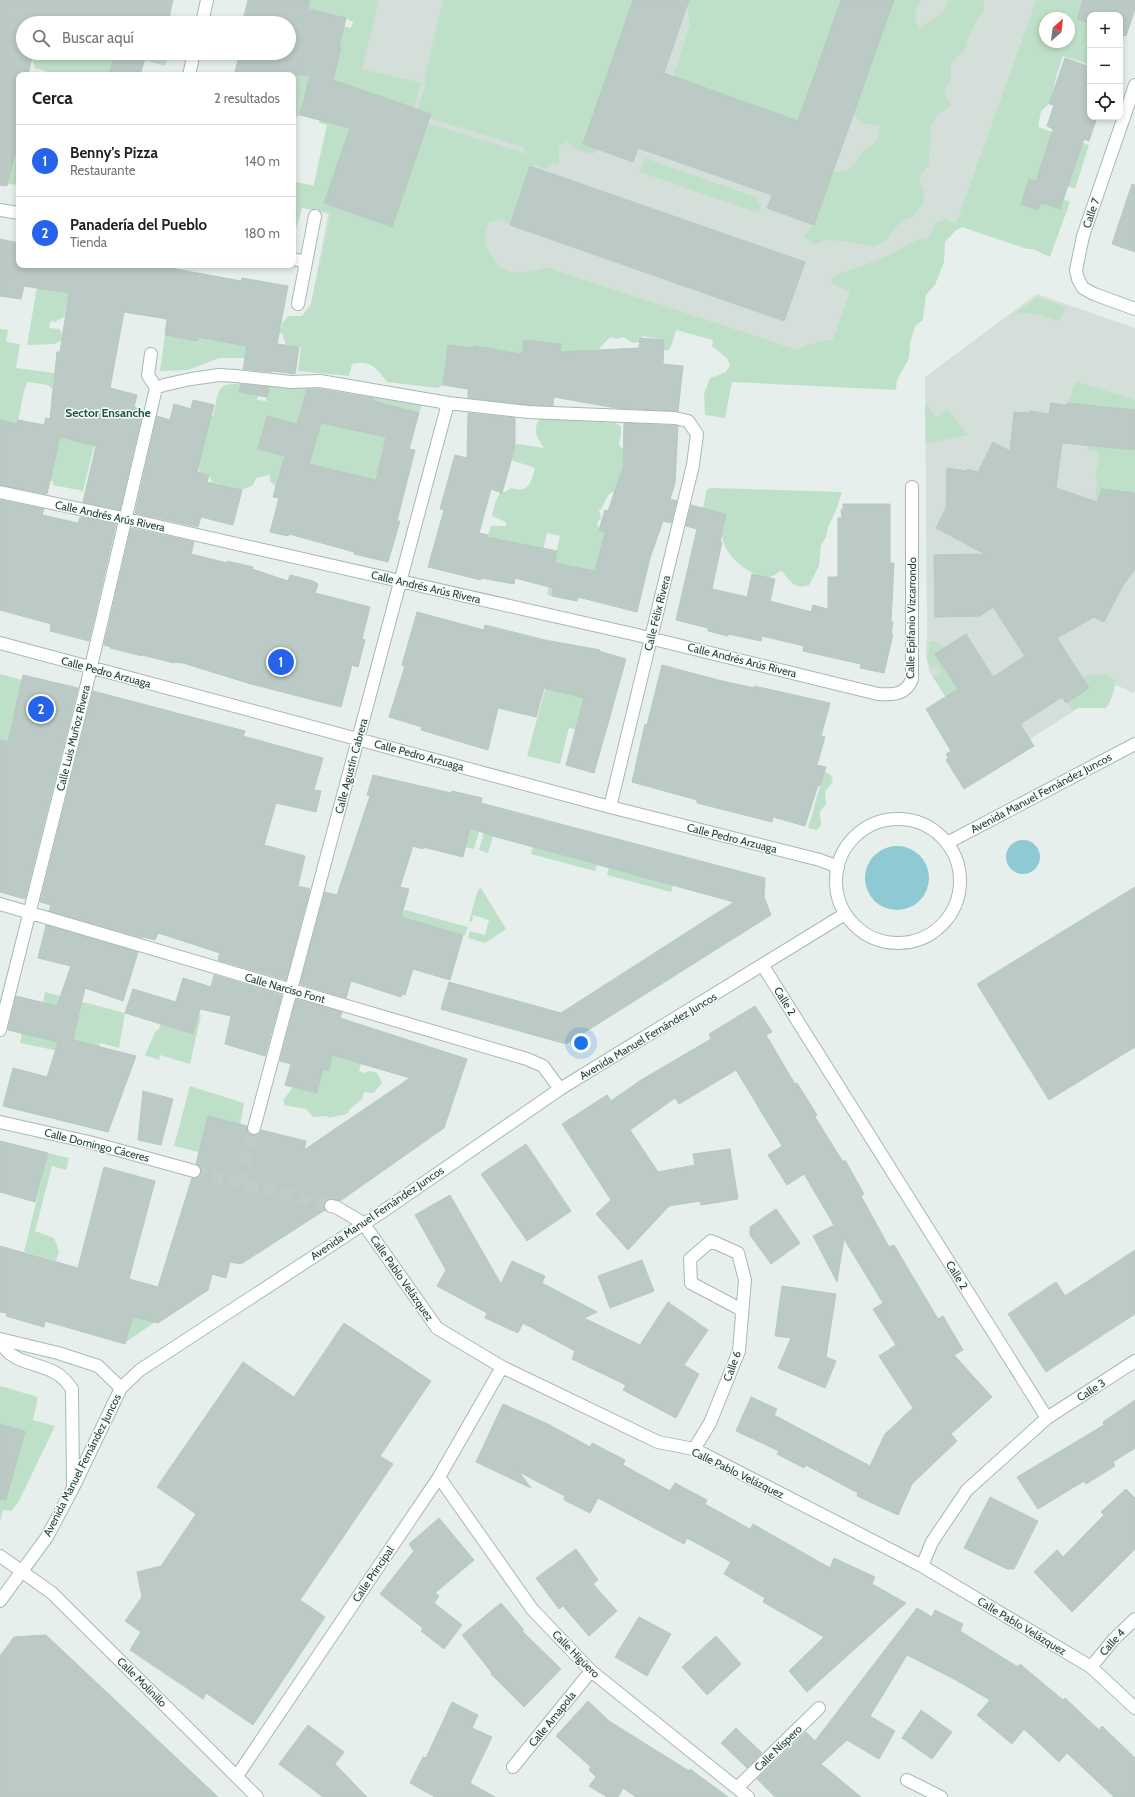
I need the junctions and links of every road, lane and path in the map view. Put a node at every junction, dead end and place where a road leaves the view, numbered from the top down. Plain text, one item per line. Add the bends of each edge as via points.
1 (207, 0) edge
2 (204, 16) edge
3 (192, 60) edge
4 (190, 72) edge
5 (1135, 85) edge
6 (0, 210) edge
7 (16, 213) edge
8 (315, 216) dead end
9 (296, 260) edge
10 (305, 262) junction
11 (298, 304) dead end
12 (1135, 309) edge
13 (151, 354) dead end
14 (156, 388) junction
15 (448, 403) junction
16 (912, 487) dead end
17 (0, 492) edge
18 (126, 519) junction
19 (400, 582) junction
20 (652, 638) junction
21 (0, 643) edge
22 (90, 668) junction
23 (851, 687) joint
24 (359, 738) junction
25 (1135, 744) edge
26 (610, 807) junction
27 (947, 843) junction
28 (838, 867) junction
29 (0, 904) edge
30 (30, 913) junction
31 (845, 914) junction
32 (763, 966) junction
33 (291, 989) junction
34 (0, 1030) edge
35 (560, 1089) junction
36 (0, 1122) edge
37 (254, 1128) tunnel mouth
38 (194, 1171) tunnel mouth
39 (331, 1206) tunnel mouth
40 (363, 1223) junction
41 (742, 1310) junction
42 (0, 1340) edge
43 (1135, 1361) edge
44 (502, 1367) junction
45 (121, 1388) junction
46 (1047, 1418) junction
47 (694, 1449) junction
48 (439, 1477) junction
49 (73, 1488) junction
50 (0, 1556) edge
51 (922, 1566) junction
52 (23, 1571) junction
53 (0, 1601) edge
54 (1135, 1619) edge
55 (1091, 1667) junction
56 (591, 1671) junction
57 (819, 1708) dead end
58 (1135, 1708) edge
59 (512, 1767) dead end
60 (237, 1776) junction
61 (907, 1780) dead end
62 (737, 1788) junction
63 (257, 1797) edge
64 (748, 1797) edge
65 (941, 1797) edge

1 - 2 street
3 - 4 street
5 - 12 street, Calle 7 via 1083,236 1076,270 1083,288
6 - 7 street
8 - 10 street
9 - 10 street
10 - 11 street
13 - 14 street via 148,375
14 - 15 street via 219,375 291,382 320,381
14 - 18 street, Calle Luis Muñoz Rivera
15 - 19 street, Calle Agustín Cabrera
15 - 20 street, Calle Félix Rivera via 528,412 675,418 688,421 697,434 693,465
16 - 23 street, Calle Epifanio Vizcarrondo via 912,679 908,688 892,695
17 - 18 street, Calle Andrés Arús Rivera
18 - 19 street, Calle Andrés Arús Rivera
18 - 22 street, Calle Luis Muñoz Rivera
19 - 20 street, Calle Andrés Arús Rivera
19 - 24 street, Calle Agustín Cabrera
20 - 23 street, Calle Andrés Arús Rivera
20 - 26 street, Calle Félix Rivera
21 - 22 street, Calle Pedro Arzuaga
22 - 24 street, Calle Pedro Arzuaga
22 - 30 street, Calle Luis Muñoz Rivera
24 - 26 street, Calle Pedro Arzuaga
24 - 33 street, Calle Agustín Cabrera
25 - 27 street, Avenida Manuel Fernández Juncos
26 - 28 street, Calle Pedro Arzuaga via 820,860
27 - 28 street via 934,831 912,821 888,820 865,828 847,845
27 - 31 street via 959,872 959,896 949,918 931,934 908,942 884,942 861,932
28 - 31 street via 836,891
29 - 30 street, Calle Narciso Font
30 - 33 street, Calle Narciso Font
30 - 34 street, Calle Luis Muñoz Rivera
31 - 32 street, Avenida Manuel Fernández Juncos
32 - 35 street, Avenida Manuel Fernández Juncos
32 - 46 street, Calle 2
33 - 35 street, Calle Narciso Font via 527,1059 542,1066
33 - 37 street, Calle Agustín Cabrera
35 - 40 street, Avenida Manuel Fernández Juncos
36 - 38 street, Calle Domingo Cáceres via 89,1142
39 - 40 street
40 - 44 street, Calle Pablo Velázquez via 437,1328
40 - 45 street, Avenida Manuel Fernández Juncos via 150,1362
41 - 41 street, Calle 6 via 745,1280 738,1253 711,1242 690,1259 691,1283
41 - 47 street, Calle 6 via 739,1351 710,1423
42 - 45 street via 58,1352 98,1366
42 - 49 street via 4,1349 21,1361 55,1372 65,1379 72,1389
43 - 46 street, Calle 3
44 - 47 street, Calle Pablo Velázquez via 658,1442
44 - 48 street, Calle Principal
45 - 49 street, Avenida Manuel Fernández Juncos
46 - 51 street via 967,1490 932,1542
47 - 51 street, Calle Pablo Velázquez
48 - 56 street, Calle Higüero via 532,1609
48 - 60 street, Calle Principal
49 - 52 street, Avenida Manuel Fernández Juncos via 47,1537
50 - 52 street, Calle Molinillo
51 - 55 street, Calle Pablo Velázquez
52 - 53 street, Avenida Manuel Fernández Juncos
52 - 60 street, Calle Molinillo via 52,1593
54 - 55 street, Calle 4
55 - 58 street, Calle Pablo Velázquez
56 - 59 street, Calle Amapola
56 - 62 street, Calle Higüero
57 - 62 street, Calle Níspero
60 - 63 street, Calle Molinillo
61 - 65 street
62 - 64 street, Calle Higüero

